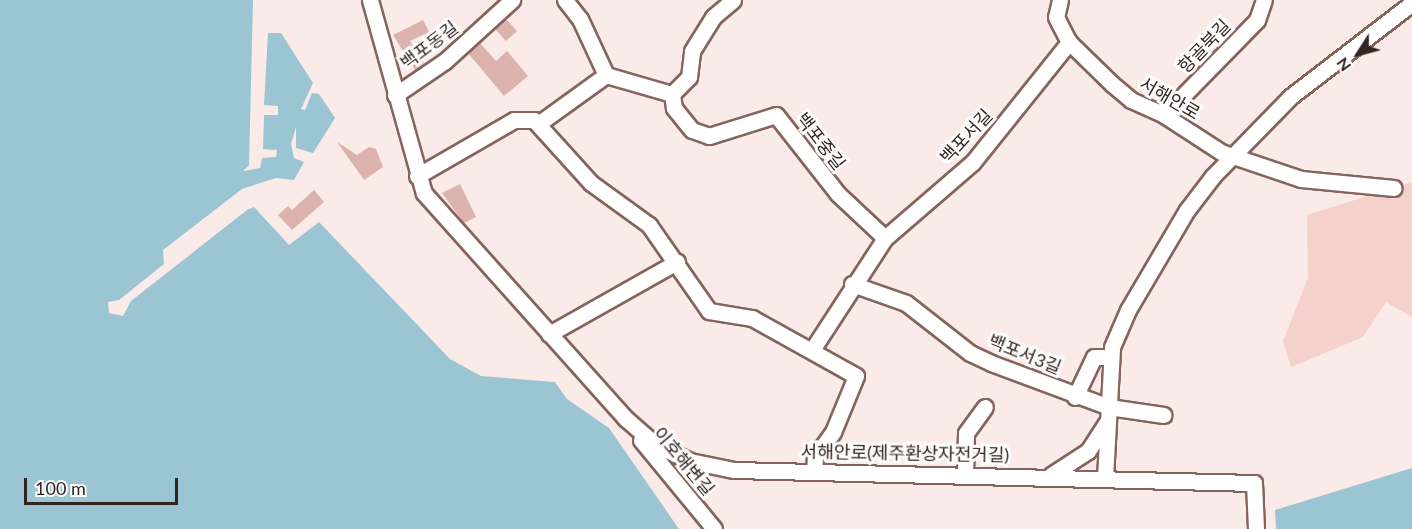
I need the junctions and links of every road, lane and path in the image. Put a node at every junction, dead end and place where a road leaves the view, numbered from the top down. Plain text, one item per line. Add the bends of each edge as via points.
1 (370, 0) edge
2 (512, 0) edge
3 (565, 0) edge
4 (733, 0) edge
5 (1060, 0) edge
6 (1264, 0) edge
7 (1412, 3) edge
8 (1069, 42) junction
9 (606, 75) junction
10 (672, 94) junction
11 (395, 95) junction
12 (1164, 115) junction
13 (538, 124) junction
14 (1230, 157) junction
15 (417, 176) junction
16 (1394, 188) dead end
17 (885, 238) junction
18 (677, 262) junction
19 (852, 285) junction
20 (549, 334) junction
21 (812, 350) junction
22 (1111, 357) junction
23 (1075, 397) junction
24 (985, 407) dead end
25 (1109, 412) junction
26 (1163, 415) dead end
27 (625, 418) junction
28 (683, 459) junction
29 (814, 470) junction
30 (965, 474) junction
31 (1048, 476) junction
32 (1105, 478) junction
33 (687, 492) junction
34 (714, 529) edge
35 (1256, 529) edge

1 - 11 street, 서해안로(제주환상자전거길)
2 - 11 street, 백포동길 via 445,61
3 - 9 street via 580,19
4 - 10 street via 713,17 692,51 689,77
5 - 8 street via 1056,17
6 - 12 street, 항골북길 via 1257,20
7 - 14 street via 1305,84
8 - 12 street, 서해안로 via 1131,100
8 - 17 street, 백포서길 via 973,162
9 - 10 street
9 - 13 street
10 - 17 street, 백포중길 via 674,108 692,130 709,136 776,115 825,179
11 - 15 street, 서해안로(제주환상자전거길)
12 - 14 street, 서해안로
13 - 15 street via 527,117 514,120
13 - 18 street via 591,183 642,219
14 - 16 street, 서해안로 via 1301,179
14 - 22 street via 1193,201 1155,263 1121,323
15 - 20 street, 서해안로(제주환상자전거길) via 437,211
17 - 19 street, 백포서길
18 - 20 street
18 - 21 street via 712,314 752,318
19 - 21 street, 백포서길
19 - 23 street, 백포서3길 via 906,303 970,353 1041,379
20 - 27 street, 서해안로(제주환상자전거길)
21 - 29 street via 856,376 837,425 815,457
22 - 23 street via 1094,357
22 - 25 street
23 - 25 street, 백포서3길
24 - 30 street via 966,433
25 - 26 street, 백포서3길
25 - 31 street via 1088,451
25 - 32 street
27 - 28 street, 서해안로(제주환상자전거길) via 650,441
27 - 33 street, 이호해변길
28 - 29 street, 서해안로(제주환상자전거길) via 734,470
28 - 33 street via 679,471
29 - 30 street, 서해안로(제주환상자전거길)
30 - 31 street, 서해안로(제주환상자전거길)
31 - 32 street, 서해안로(제주환상자전거길)
32 - 35 street via 1254,483
33 - 34 street, 이호해변길

